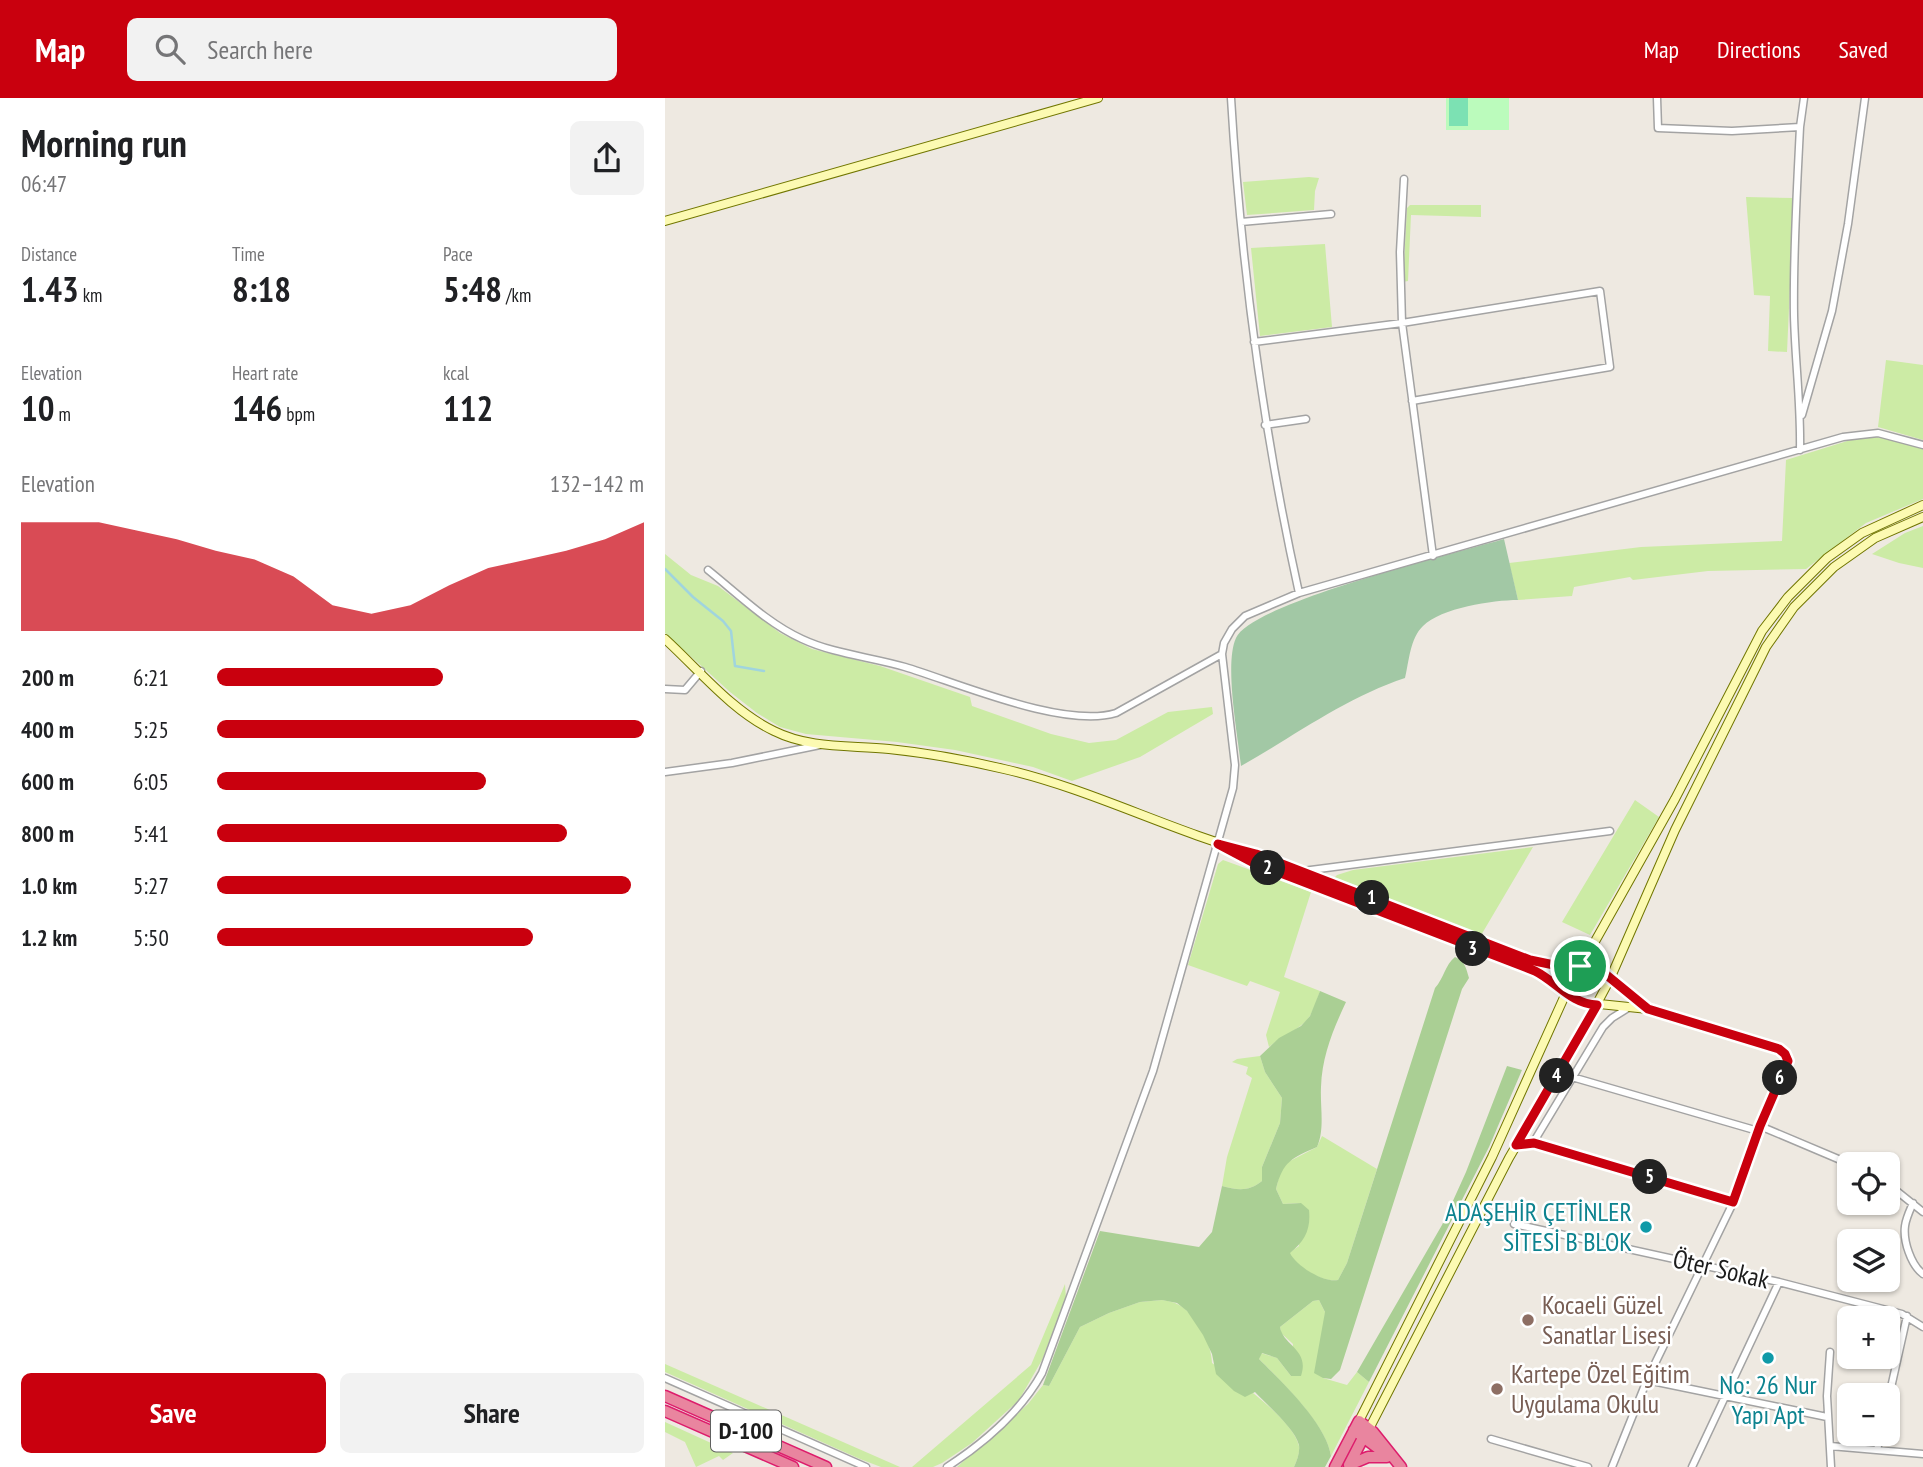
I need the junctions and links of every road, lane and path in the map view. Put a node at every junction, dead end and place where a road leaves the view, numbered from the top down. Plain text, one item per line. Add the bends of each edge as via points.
1 (1098, 98) edge
2 (1231, 98) edge
3 (1657, 98) edge
4 (1804, 98) edge
5 (1865, 98) edge
6 (1800, 127) junction
7 (1404, 180) dead end
8 (1331, 214) dead end
9 (665, 221) edge
10 (1241, 222) junction
11 (1402, 323) junction
12 (1254, 342) junction
13 (1412, 401) junction
14 (1306, 419) dead end
15 (1801, 421) junction
16 (1265, 425) junction
17 (1923, 444) edge
18 (1800, 450) junction
19 (1923, 505) edge
20 (1923, 517) edge
21 (1433, 555) junction
22 (708, 570) dead end
23 (1299, 593) junction
24 (665, 639) edge
25 (1222, 654) junction
26 (701, 671) junction
27 (665, 689) edge
28 (821, 745) junction
29 (665, 772) edge
30 (1610, 831) dead end
31 (1218, 844) junction
32 (1301, 872) junction
33 (1580, 966) junction
34 (1610, 979) junction
35 (1566, 992) junction
36 (1597, 1005) junction
37 (1628, 1008) junction
38 (1648, 1009) junction
39 (1572, 1077) junction
40 (1759, 1129) junction
41 (1534, 1143) junction
42 (1516, 1145) junction
43 (1837, 1159) edge
44 (1900, 1193) edge
45 (1733, 1202) junction
46 (1913, 1203) junction
47 (1923, 1212) edge
48 (1514, 1224) dead end
49 (1701, 1265) junction
50 (1923, 1274) edge
51 (1779, 1282) junction
52 (1907, 1316) junction
53 (1923, 1327) edge
54 (1830, 1352) dead end
55 (665, 1378) edge
56 (1647, 1380) junction
57 (1892, 1383) edge
58 (665, 1396) edge
59 (1725, 1396) junction
60 (665, 1411) edge
61 (1827, 1417) junction
62 (1361, 1429) junction
63 (1490, 1439) dead end
64 (1830, 1446) junction
65 (1878, 1446) edge
66 (1877, 1450) junction
67 (1923, 1454) edge
68 (1397, 1463) edge
69 (1348, 1466) edge
70 (793, 1467) edge
71 (826, 1467) edge
72 (866, 1467) edge
73 (947, 1467) edge
74 (1335, 1467) edge
75 (1588, 1467) edge
76 (1612, 1467) edge
77 (1692, 1467) edge
78 (1831, 1467) edge

1 - 9 main road
2 - 10 street
3 - 6 street via 1658,128 1732,131
4 - 6 street
5 - 15 street via 1832,311
6 - 15 street via 1794,311
7 - 11 street
8 - 10 street
10 - 12 street
11 - 12 street
11 - 13 street
11 - 13 street via 1600,291 1602,304 1610,367
12 - 16 street
13 - 21 street
14 - 16 street
15 - 18 street
16 - 23 street
17 - 18 street via 1869,433
18 - 21 street
19 - 33 main road via 1844,544 1780,606 1754,645 1675,799
20 - 34 main road via 1875,538 1834,567 1780,625 1675,830
21 - 23 street
22 - 25 street via 783,629 813,643 1065,714 1097,717 1117,713
23 - 25 street via 1245,616 1227,636
24 - 26 main road
25 - 31 street via 1235,765
26 - 27 street via 685,690
26 - 28 main road via 761,724
28 - 29 street
28 - 31 main road via 921,753 1006,769
30 - 32 street
31 - 32 main road
31 - 35 main road via 1252,862 1535,971
31 - 73 street via 1153,1071 1042,1373 1004,1422
32 - 33 main road via 1530,960
33 - 34 main road via 1598,968
33 - 35 main road
34 - 36 main road
34 - 38 main road
35 - 36 main road via 1580,1002
35 - 62 main road
36 - 37 main road
36 - 42 main road
37 - 38 main road
37 - 39 street via 1603,1027
38 - 40 street via 1785,1054 1788,1061
39 - 40 street
39 - 41 street
40 - 43 street
40 - 45 street
41 - 42 street
41 - 45 street
42 - 62 main road
44 - 46 street
45 - 49 street
46 - 47 street
46 - 50 street via 1905,1223 1905,1240
48 - 49 street, Öter Sokak
49 - 51 street, Öter Sokak
49 - 56 street
51 - 52 street, Öter Sokak
51 - 59 street
52 - 53 street, Öter Sokak
52 - 57 street
54 - 61 street
55 - 72 street
56 - 59 street
56 - 76 street
58 - 71 highway, D-100
59 - 61 street
59 - 77 street
60 - 70 highway, D-100
61 - 64 street
62 - 68 highway
62 - 69 highway
62 - 74 highway
63 - 75 street
64 - 66 street
64 - 78 street
65 - 66 street
66 - 67 street
68 - 69 highway via 1367,1457

